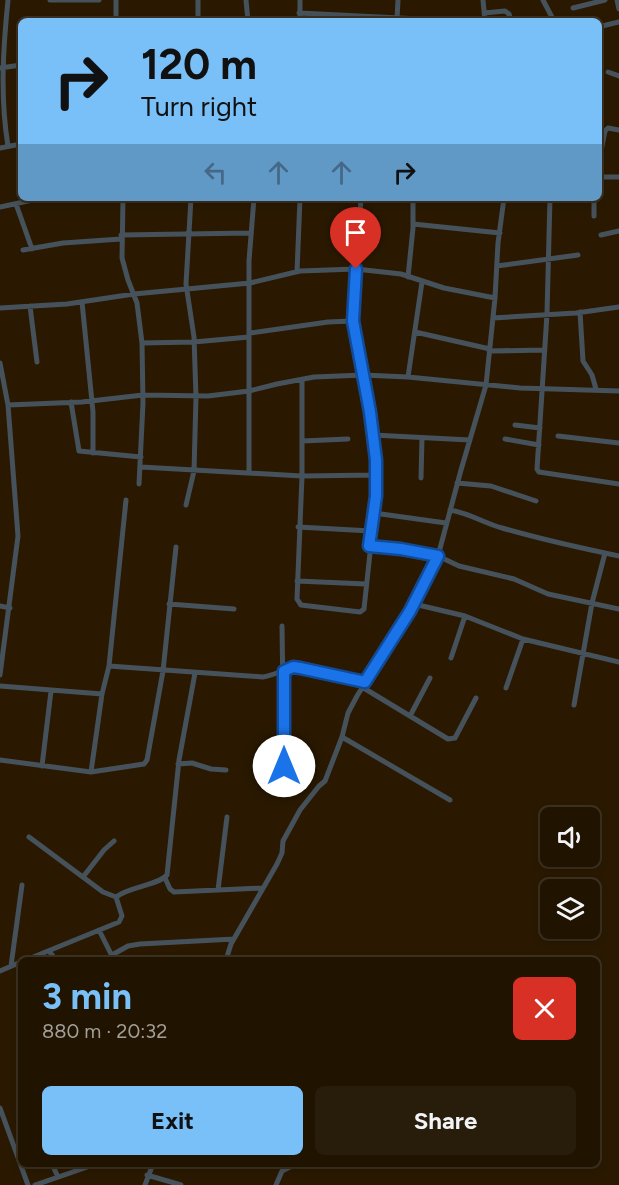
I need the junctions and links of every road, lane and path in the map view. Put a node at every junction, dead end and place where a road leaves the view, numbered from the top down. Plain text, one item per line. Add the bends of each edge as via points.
1 (8, 0) edge
2 (50, 0) edge
3 (74, 0) edge
4 (99, 0) edge
5 (116, 0) edge
6 (198, 0) edge
7 (246, 0) edge
8 (300, 0) edge
9 (398, 0) edge
10 (483, 0) edge
11 (543, 0) edge
12 (605, 0) edge
13 (617, 0) edge
14 (573, 8) dead end
15 (619, 9) edge
16 (299, 13) junction
17 (484, 13) junction
18 (116, 18) edge
19 (198, 18) edge
20 (248, 18) edge
21 (300, 18) edge
22 (381, 18) edge
23 (397, 18) edge
24 (484, 18) edge
25 (510, 18) edge
26 (552, 18) edge
27 (619, 22) edge
28 (602, 26) edge
29 (18, 65) edge
30 (1, 68) edge
31 (608, 72) dead end
32 (619, 76) edge
33 (619, 130) edge
34 (18, 144) edge
35 (8, 146) junction
36 (602, 146) edge
37 (0, 147) edge
38 (602, 177) edge
39 (619, 177) edge
40 (28, 201) edge
41 (123, 201) edge
42 (191, 201) edge
43 (254, 201) edge
44 (300, 201) edge
45 (361, 201) edge
46 (413, 201) edge
47 (504, 201) edge
48 (550, 201) edge
49 (594, 201) edge
50 (15, 204) junction
51 (0, 207) edge
52 (594, 216) dead end
53 (413, 224) junction
54 (619, 231) edge
55 (250, 233) junction
56 (500, 233) junction
57 (188, 235) junction
58 (601, 235) dead end
59 (121, 237) junction
60 (32, 249) junction
61 (23, 250) dead end
62 (579, 255) dead end
63 (548, 260) junction
64 (497, 266) junction
65 (356, 269) junction
66 (297, 272) junction
67 (408, 277) junction
68 (422, 282) junction
69 (250, 284) junction
70 (187, 289) junction
71 (134, 294) junction
72 (495, 298) junction
73 (82, 302) junction
74 (30, 306) junction
75 (617, 307) edge
76 (0, 308) edge
77 (580, 312) junction
78 (547, 314) junction
79 (493, 318) junction
80 (353, 321) junction
81 (415, 332) junction
82 (250, 335) junction
83 (194, 342) junction
84 (142, 344) junction
85 (490, 350) junction
86 (545, 350) junction
87 (37, 362) dead end
88 (0, 363) edge
89 (363, 375) junction
90 (408, 377) junction
91 (302, 380) junction
92 (486, 386) junction
93 (2, 388) edge
94 (543, 388) junction
95 (596, 389) junction
96 (249, 391) junction
97 (619, 391) edge
98 (143, 394) junction
99 (196, 397) junction
100 (92, 400) junction
101 (71, 402) junction
102 (8, 405) junction
103 (515, 425) dead end
104 (540, 428) junction
105 (374, 435) junction
106 (558, 436) dead end
107 (422, 438) junction
108 (348, 439) dead end
109 (505, 439) dead end
110 (470, 440) junction
111 (302, 441) junction
112 (619, 443) edge
113 (539, 445) junction
114 (93, 453) junction
115 (141, 457) junction
116 (141, 467) junction
117 (194, 471) junction
118 (249, 473) junction
119 (376, 475) junction
120 (302, 476) junction
121 (421, 478) dead end
122 (457, 483) junction
123 (140, 484) dead end
124 (619, 484) edge
125 (126, 500) dead end
126 (536, 501) dead end
127 (186, 505) dead end
128 (450, 510) junction
129 (374, 513) junction
130 (446, 523) junction
131 (298, 527) junction
132 (371, 531) junction
133 (369, 546) junction
134 (176, 547) dead end
135 (605, 553) junction
136 (438, 556) junction
137 (619, 556) edge
138 (297, 581) junction
139 (366, 584) junction
140 (592, 603) junction
141 (170, 604) junction
142 (414, 604) junction
143 (0, 606) edge
144 (10, 608) junction
145 (234, 609) dead end
146 (619, 609) edge
147 (465, 616) junction
148 (282, 626) dead end
149 (523, 639) junction
150 (582, 654) junction
151 (451, 658) dead end
152 (619, 662) edge
153 (109, 666) junction
154 (163, 671) junction
155 (284, 671) junction
156 (195, 673) junction
157 (0, 675) edge
158 (430, 678) dead end
159 (363, 685) junction
160 (0, 686) edge
161 (506, 688) dead end
162 (51, 691) junction
163 (102, 694) junction
164 (476, 698) dead end
165 (574, 705) dead end
166 (410, 716) junction
167 (342, 738) junction
168 (0, 760) edge
169 (178, 764) junction
170 (42, 766) junction
171 (284, 766) dead end
172 (226, 770) dead end
173 (91, 772) junction
174 (450, 800) dead end
175 (227, 817) dead end
176 (29, 837) dead end
177 (114, 841) dead end
178 (83, 877) junction
179 (165, 878) junction
180 (22, 885) dead end
181 (263, 888) junction
182 (218, 890) junction
183 (116, 897) junction
184 (99, 930) junction
185 (234, 939) junction
186 (50, 951) junction
187 (34, 957) edge
188 (54, 957) edge
189 (112, 957) edge
190 (114, 957) edge
191 (227, 957) edge
192 (18, 963) edge
193 (10, 966) junction
194 (0, 970) edge
195 (0, 1108) edge
196 (18, 1158) edge
197 (21, 1167) edge
198 (53, 1167) edge
199 (88, 1167) edge
200 (151, 1167) edge
201 (290, 1167) edge
202 (147, 1175) junction
203 (58, 1178) junction
204 (28, 1185) edge
205 (35, 1185) edge
206 (145, 1185) edge
207 (182, 1185) edge
208 (276, 1185) edge

1 - 30 street
2 - 3 street
3 - 4 street
5 - 18 street
6 - 19 street
7 - 20 street
8 - 16 street
9 - 23 street
10 - 17 street
11 - 26 street
12 - 14 street
13 - 15 street
16 - 21 street
16 - 22 street
17 - 24 street
17 - 25 street via 508,12
27 - 28 street
29 - 30 street
30 - 35 street
31 - 32 street
33 - 36 street via 608,128
34 - 35 street
35 - 37 street
38 - 39 street
40 - 50 street
41 - 59 street
42 - 57 street
43 - 55 street
44 - 66 street
45 - 65 street
46 - 53 street
47 - 56 street
48 - 63 street
49 - 52 street
50 - 51 street
50 - 60 street
53 - 56 street
53 - 67 street
54 - 58 street
55 - 57 street
55 - 69 street
56 - 64 street
57 - 59 street
57 - 70 street
59 - 60 street
59 - 71 street via 123,265
60 - 61 street
62 - 63 street
63 - 64 street
63 - 78 street
64 - 72 street
65 - 66 street
65 - 67 street
65 - 80 street
66 - 69 street
67 - 68 street
68 - 72 street
68 - 81 street
69 - 70 street
69 - 82 street
70 - 71 street
70 - 83 street
71 - 73 street
71 - 84 street
72 - 79 street
73 - 74 street
73 - 100 street
74 - 76 street
74 - 87 street
75 - 77 street
77 - 78 street
77 - 95 street via 583,361
78 - 79 street
78 - 86 street
79 - 85 street
80 - 82 street
80 - 89 street
81 - 85 street
81 - 90 street
82 - 83 street
82 - 96 street
83 - 84 street
83 - 99 street
84 - 98 street
85 - 86 street
85 - 92 street
86 - 94 street
88 - 93 street
89 - 90 street
89 - 91 street
89 - 105 street
90 - 92 street
91 - 96 street
91 - 111 street
92 - 94 street
92 - 110 street
93 - 102 street
94 - 95 street
94 - 104 street
95 - 97 street
96 - 99 street
96 - 118 street
98 - 99 street
98 - 100 street
98 - 115 street
99 - 117 street
100 - 101 street
100 - 114 street
101 - 102 street
101 - 114 street via 79,450
102 - 144 street via 18,536
103 - 104 street
104 - 113 street
105 - 107 street
105 - 119 street
106 - 112 street
107 - 110 street
107 - 121 street
108 - 111 street
109 - 113 street
110 - 122 street
111 - 120 street
113 - 124 street via 539,472
114 - 115 street
115 - 116 street
116 - 117 street
116 - 123 street
117 - 118 street
117 - 127 street
118 - 120 street
119 - 120 street
119 - 129 street
120 - 131 street
122 - 126 street via 491,486
122 - 128 street
125 - 153 street
128 - 130 street
128 - 135 street via 523,534
129 - 130 street
129 - 132 street
130 - 136 street
131 - 132 street
131 - 138 street
132 - 133 street
133 - 136 street
133 - 139 street
134 - 141 street
135 - 137 street
135 - 140 street
136 - 140 street via 459,566 514,579 548,594
136 - 142 street
138 - 139 street
138 - 139 street via 301,605 360,612 364,609
140 - 146 street
140 - 150 street
141 - 145 street
141 - 154 street
142 - 147 street
142 - 159 street
143 - 144 street
144 - 157 street
147 - 149 street
147 - 151 street
148 - 155 street
149 - 150 street
149 - 161 street
150 - 152 street
150 - 165 street
153 - 154 street
153 - 163 street
154 - 156 street
154 - 173 street via 146,763
155 - 156 street via 263,677
155 - 159 street via 300,668
155 - 171 street
156 - 169 street
158 - 166 street
159 - 166 street
159 - 167 street via 348,713
160 - 162 street
162 - 163 street
162 - 170 street
163 - 173 street
164 - 166 street via 453,739
167 - 174 street
167 - 181 street via 326,781 300,810 284,841 278,864
168 - 170 street
169 - 172 street
169 - 179 street
170 - 173 street
175 - 182 street
176 - 178 street
177 - 178 street
178 - 183 street
179 - 182 street via 174,892
179 - 183 street
180 - 193 street
181 - 182 street
181 - 185 street
183 - 184 street via 121,920
184 - 186 street
184 - 189 street
185 - 190 street via 140,944 129,946
185 - 191 street
186 - 187 street
186 - 188 street
192 - 193 street
193 - 194 street
195 - 196 street
197 - 204 street
198 - 203 street
199 - 203 street
200 - 202 street
201 - 208 street via 282,1171
202 - 206 street
202 - 207 street
203 - 205 street

